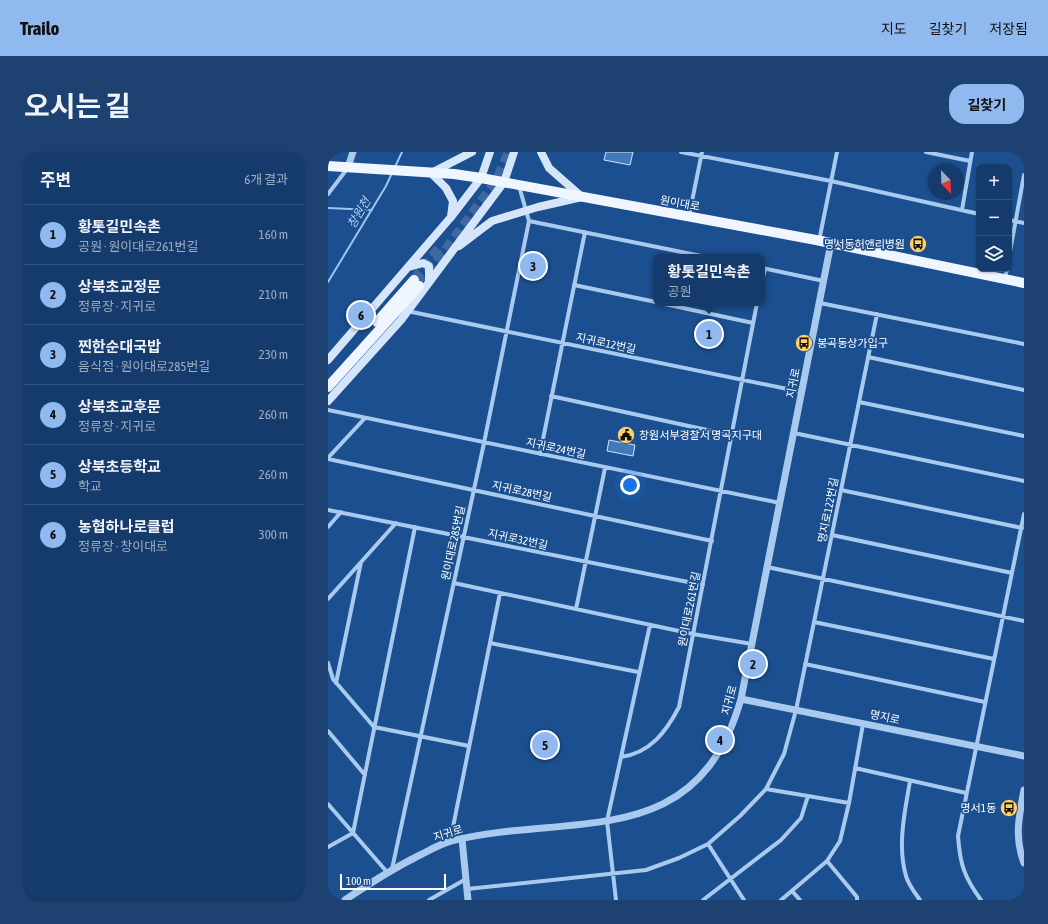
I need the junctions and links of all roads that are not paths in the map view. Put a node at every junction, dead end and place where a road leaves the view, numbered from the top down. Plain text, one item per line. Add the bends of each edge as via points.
1 (353, 152) edge
2 (472, 152) edge
3 (490, 152) edge
4 (514, 152) edge
5 (541, 152) edge
6 (680, 152) edge
7 (837, 152) edge
8 (926, 152) edge
9 (972, 152) edge
10 (701, 154) edge
11 (970, 161) junction
12 (328, 166) edge
13 (348, 167) junction
14 (428, 172) junction
15 (1024, 175) edge
16 (481, 178) junction
17 (504, 182) junction
18 (831, 182) junction
19 (519, 186) junction
20 (328, 194) edge
21 (583, 197) junction
22 (962, 210) junction
23 (526, 211) junction
24 (976, 213) edge
25 (451, 217) junction
26 (689, 217) junction
27 (1012, 220) edge
28 (529, 221) junction
29 (1016, 221) junction
30 (1024, 223) edge
31 (585, 232) junction
32 (819, 241) junction
33 (1012, 242) edge
34 (831, 243) junction
35 (451, 253) junction
36 (691, 254) edge
37 (408, 268) junction
38 (765, 269) edge
39 (1006, 274) edge
40 (824, 281) junction
41 (429, 282) junction
42 (1024, 283) edge
43 (574, 285) junction
44 (653, 301) edge
45 (820, 303) junction
46 (674, 306) edge
47 (757, 306) edge
48 (407, 311) junction
49 (877, 314) junction
50 (753, 323) junction
51 (506, 331) junction
52 (562, 343) junction
53 (1024, 344) edge
54 (868, 357) junction
55 (328, 360) edge
56 (328, 378) edge
57 (741, 380) junction
58 (328, 387) edge
59 (1024, 390) edge
60 (802, 392) junction
61 (551, 396) junction
62 (328, 401) edge
63 (859, 402) junction
64 (328, 410) edge
65 (365, 418) junction
66 (794, 433) junction
67 (730, 435) junction
68 (1024, 436) edge
69 (484, 443) junction
70 (850, 445) junction
71 (540, 454) junction
72 (328, 458) edge
73 (605, 468) junction
74 (1024, 481) edge
75 (474, 490) junction
76 (841, 490) junction
77 (721, 492) junction
78 (780, 503) junction
79 (328, 510) edge
80 (341, 512) junction
81 (1024, 514) edge
82 (595, 515) junction
83 (396, 523) junction
84 (328, 527) edge
85 (415, 527) junction
86 (1022, 528) junction
87 (832, 534) junction
88 (464, 537) junction
89 (712, 541) junction
90 (362, 562) junction
91 (585, 562) junction
92 (767, 567) junction
93 (1012, 573) junction
94 (823, 580) junction
95 (454, 583) junction
96 (704, 586) junction
97 (500, 593) junction
98 (328, 599) edge
99 (576, 609) junction
100 (1003, 616) junction
101 (1024, 621) edge
102 (814, 622) junction
103 (650, 625) junction
104 (693, 634) junction
105 (490, 643) junction
106 (752, 644) junction
107 (994, 659) junction
108 (328, 663) edge
109 (805, 664) junction
110 (638, 672) junction
111 (336, 683) junction
112 (742, 699) junction
113 (985, 702) junction
114 (796, 710) junction
115 (863, 724) junction
116 (374, 727) junction
117 (328, 731) edge
118 (421, 736) junction
119 (469, 746) junction
120 (976, 747) junction
121 (1024, 756) edge
122 (621, 757) junction
123 (855, 768) junction
124 (365, 774) junction
125 (910, 780) junction
126 (766, 788) junction
127 (1024, 790) edge
128 (966, 793) junction
129 (808, 796) junction
130 (849, 803) junction
131 (328, 804) edge
132 (607, 821) junction
133 (353, 833) junction
134 (462, 839) junction
135 (450, 842) junction
136 (708, 844) junction
137 (328, 847) edge
138 (827, 861) junction
139 (1024, 863) edge
140 (389, 871) junction
141 (613, 873) junction
142 (466, 879) junction
143 (730, 880) junction
144 (467, 889) junction
145 (792, 891) junction
146 (345, 900) edge
147 (429, 900) edge
148 (468, 900) edge
149 (616, 900) edge
150 (703, 900) edge
151 (744, 900) edge
152 (781, 900) edge
153 (800, 900) edge
154 (857, 900) edge
155 (920, 900) edge
156 (981, 900) edge

1 - 13 street
2 - 14 main road
3 - 16 main road
4 - 17 main road
5 - 21 main road via 549,168
6 - 10 street
7 - 18 street
8 - 11 street
9 - 11 street
10 - 18 street
10 - 26 street
11 - 22 street
12 - 13 main road, 원이대로
13 - 14 main road, 원이대로
13 - 20 street
14 - 16 main road, 원이대로
14 - 25 main road via 446,188 453,201
15 - 29 street
16 - 17 main road, 원이대로
16 - 25 main road
17 - 19 main road, 원이대로
17 - 35 main road
18 - 22 street
18 - 32 street
19 - 21 main road, 원이대로
19 - 23 street
21 - 23 main road
21 - 26 main road, 원이대로
22 - 24 street
23 - 28 street
23 - 35 main road via 492,221
25 - 37 main road
26 - 32 main road, 원이대로
27 - 29 street
28 - 31 street
28 - 51 street, 원이대로285번길
29 - 30 street
29 - 33 street
31 - 36 street
31 - 43 street
32 - 34 main road, 원이대로
34 - 39 main road, 원이대로
34 - 40 street, 지귀로
35 - 41 main road
37 - 41 main road via 423,263 428,266
37 - 55 main road
38 - 40 street
39 - 42 main road, 원이대로
40 - 45 street, 지귀로
41 - 48 main road
43 - 44 street
43 - 52 street
45 - 49 street
45 - 60 street, 지귀로
46 - 50 street
47 - 50 street, 원이대로261번길
48 - 51 street, 지귀로12번길
48 - 62 main road
49 - 53 street
49 - 54 street, 명지로122번길
50 - 57 street, 원이대로261번길
51 - 52 street, 지귀로12번길
51 - 69 street, 원이대로285번길
52 - 57 street, 지귀로12번길
52 - 61 street
54 - 59 street
54 - 63 street, 명지로122번길
56 - 58 main road via 417,283
57 - 60 street, 지귀로12번길
57 - 67 street, 원이대로261번길
60 - 66 street, 지귀로
61 - 67 street
61 - 71 street
63 - 68 street
63 - 70 street, 명지로122번길
64 - 65 street, 지귀로24번길
65 - 69 street, 지귀로24번길
65 - 72 street
66 - 70 street
66 - 78 street, 지귀로
67 - 77 street, 원이대로261번길
69 - 71 street, 지귀로24번길
69 - 75 street, 원이대로285번길
70 - 74 street
70 - 76 street, 명지로122번길
71 - 73 street, 지귀로24번길
72 - 75 street, 지귀로28번길
73 - 77 street, 지귀로24번길
73 - 82 street
75 - 82 street, 지귀로28번길
75 - 88 street, 원이대로285번길
76 - 86 street
76 - 87 street, 명지로122번길
77 - 78 street, 지귀로24번길
77 - 89 street, 원이대로261번길
78 - 92 street, 지귀로
79 - 80 street, 지귀로32번길
80 - 83 street, 지귀로32번길
80 - 84 street
81 - 86 street
82 - 89 street, 지귀로28번길
82 - 91 street
83 - 85 street, 지귀로32번길
83 - 90 street
85 - 88 street, 지귀로32번길
85 - 116 street
86 - 93 street
87 - 93 street
87 - 94 street, 명지로122번길
88 - 91 street, 지귀로32번길
88 - 95 street, 원이대로285번길
89 - 96 street, 원이대로261번길
90 - 98 street
90 - 111 street
91 - 96 street, 지귀로32번길
91 - 99 street
92 - 94 street
92 - 106 street, 지귀로
93 - 100 street
94 - 100 street
94 - 102 street, 명지로122번길
95 - 97 street
95 - 118 street, 원이대로285번길
96 - 104 street, 원이대로261번길
97 - 99 street
97 - 105 street
99 - 103 street
100 - 101 street
100 - 107 street
102 - 107 street
102 - 109 street, 명지로122번길
103 - 104 street
103 - 110 street
104 - 106 street
104 - 122 street, 원이대로261번길 via 679,707 670,725 655,742 641,752
105 - 110 street
105 - 119 street
106 - 112 street, 지귀로
107 - 113 street
108 - 111 street
109 - 113 street
109 - 114 street, 명지로122번길
110 - 122 street
111 - 116 street
112 - 114 street, 명지로
112 - 132 street, 지귀로 via 723,747 707,770 682,793 658,807 627,818
113 - 120 street
114 - 115 street, 명지로
114 - 126 street, 명지로122번길 via 784,754
115 - 120 street, 명지로
115 - 123 street
116 - 118 street
116 - 124 street
117 - 124 street
118 - 119 street
118 - 140 street, 원이대로285번길
119 - 135 street
120 - 121 street, 명지로
120 - 128 street
122 - 132 street
123 - 125 street
123 - 130 street
124 - 133 street
125 - 128 street
125 - 155 street via 903,821 902,853 906,877
126 - 129 street
126 - 136 street, 명지로122번길 via 740,816
127 - 139 street via 1018,822 1018,848
128 - 156 street via 958,836 960,860 969,885
129 - 130 street
129 - 143 street via 801,818 781,840
130 - 138 street via 840,841
131 - 133 street
132 - 134 street, 지귀로
132 - 141 street
133 - 137 street
133 - 140 street
134 - 135 street, 지귀로
134 - 142 street
135 - 140 street, 지귀로
136 - 141 street, 명지로122번길 via 646,870
136 - 143 street
138 - 145 street
138 - 154 street
140 - 146 street, 지귀로
141 - 144 street, 명지로122번길
141 - 149 street
142 - 144 street
142 - 147 street
143 - 150 street
143 - 151 street
144 - 148 street
145 - 152 street
145 - 153 street

